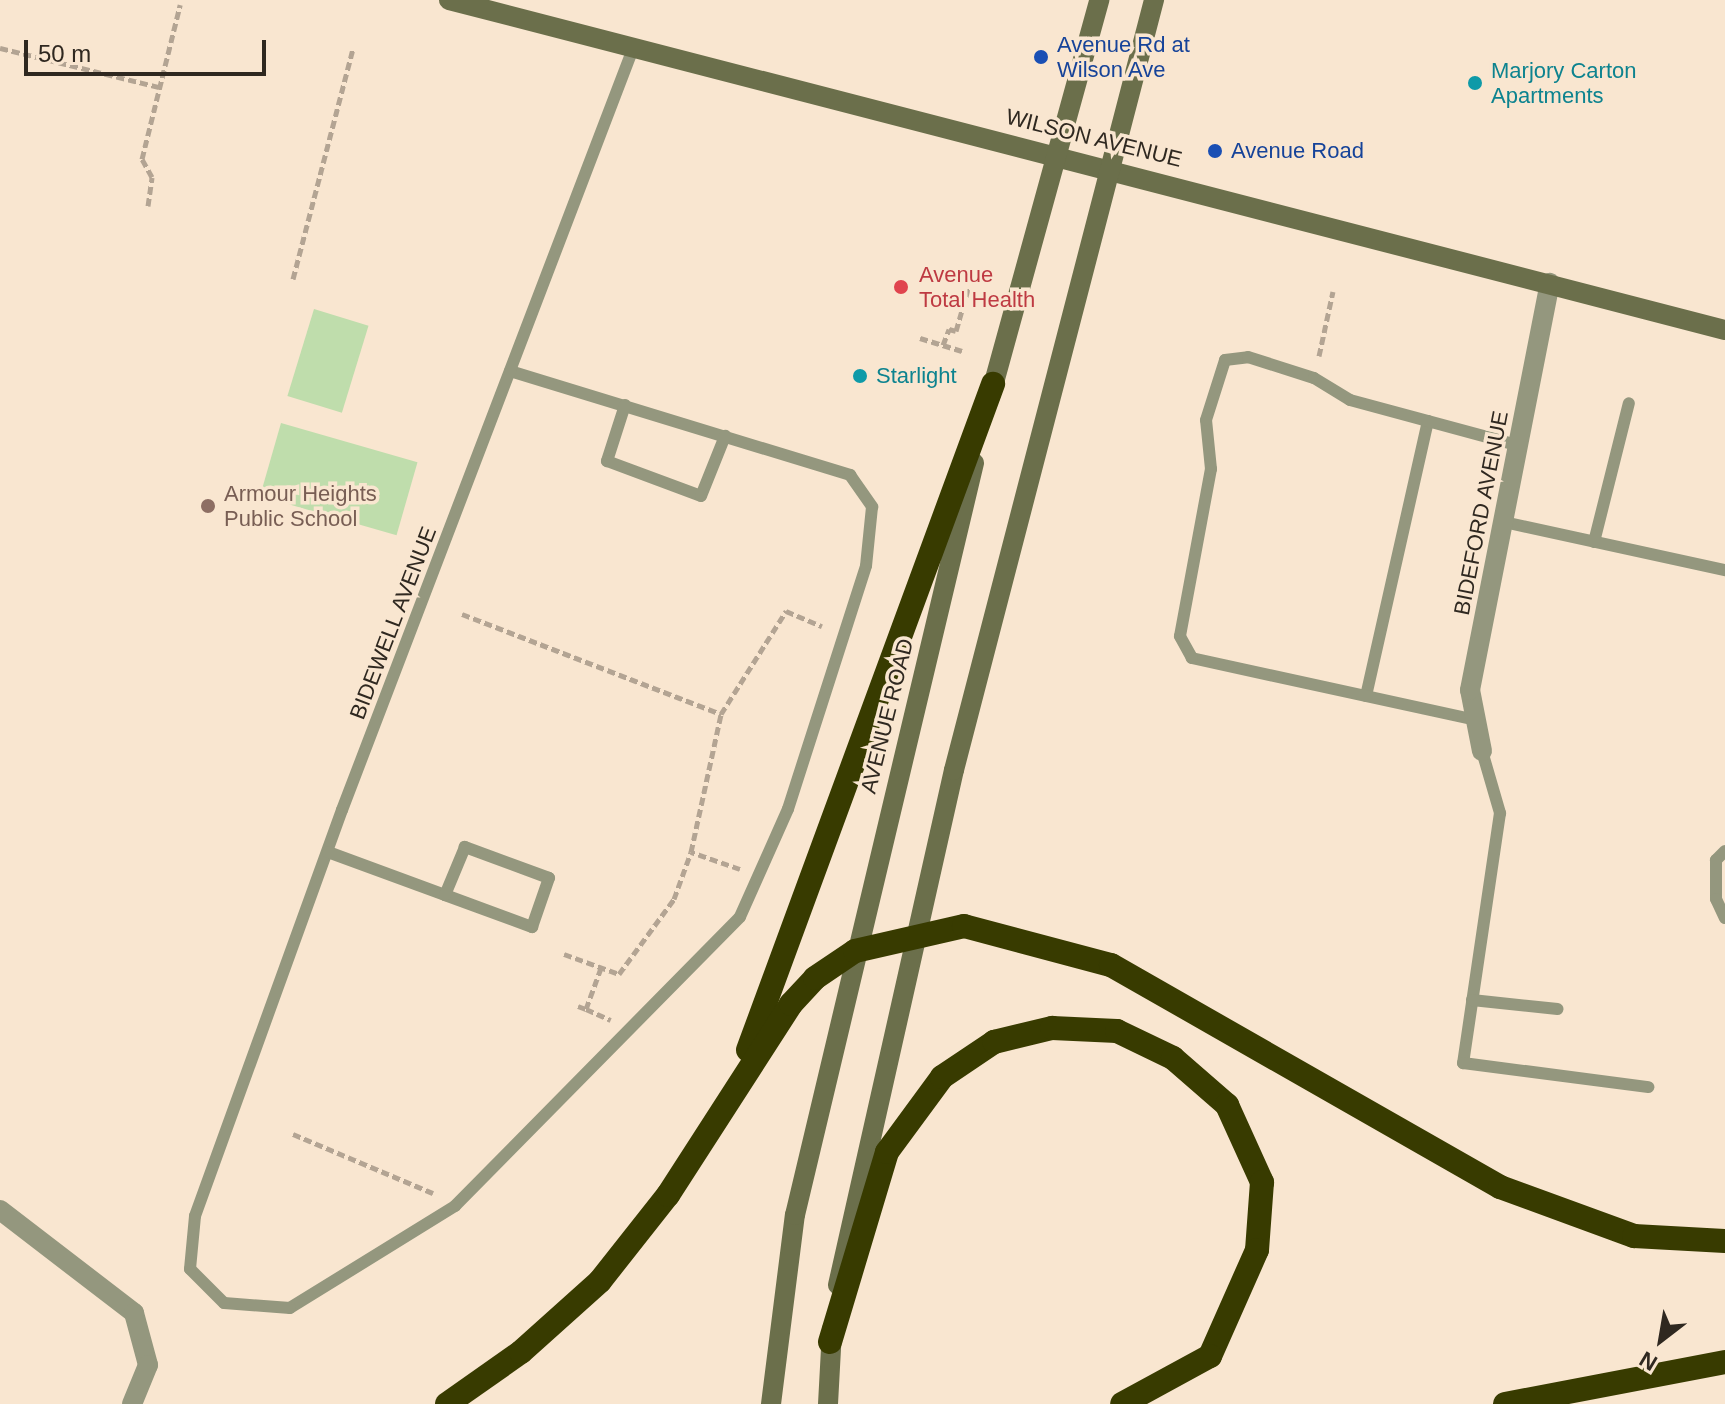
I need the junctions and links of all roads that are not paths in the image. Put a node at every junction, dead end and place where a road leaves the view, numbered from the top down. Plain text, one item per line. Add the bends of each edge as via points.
1 (449, 0) edge
2 (1099, 0) edge
3 (1154, 0) edge
4 (634, 46) junction
5 (1056, 151) junction
6 (1113, 166) junction
7 (1550, 283) junction
8 (1725, 330) edge
9 (510, 371) junction
10 (993, 384) junction
11 (1629, 403) dead end
12 (625, 405) junction
13 (1428, 421) junction
14 (725, 436) junction
15 (1520, 446) junction
16 (1504, 522) junction
17 (1594, 542) junction
18 (1725, 570) edge
19 (1366, 696) junction
20 (1476, 720) junction
21 (1482, 751) joint
22 (1725, 851) edge
23 (328, 852) junction
24 (445, 895) junction
25 (1725, 918) edge
26 (920, 932) junction
27 (855, 951) junction
28 (1472, 1000) junction
29 (1558, 1009) dead end
30 (1648, 1087) dead end
31 (731, 1095) junction
32 (0, 1210) edge
33 (1725, 1241) edge
34 (830, 1342) junction
35 (1725, 1362) edge
36 (132, 1404) edge
37 (447, 1404) edge
38 (771, 1404) edge
39 (828, 1404) edge
40 (1122, 1404) edge
41 (1505, 1404) edge

1 - 4 main road, WILSON AVENUE
2 - 5 main road, AVENUE ROAD
3 - 6 main road
4 - 5 main road, WILSON AVENUE
4 - 9 lane, BIDEWELL AVENUE
5 - 6 main road, WILSON AVENUE
5 - 10 main road, AVENUE ROAD
6 - 7 main road, WILSON AVENUE
6 - 26 main road via 954,770
7 - 8 main road, WILSON AVENUE
7 - 15 street, BIDEFORD AVENUE
9 - 12 lane
9 - 23 lane, BIDEWELL AVENUE
10 - 27 main road, AVENUE ROAD
10 - 31 highway
11 - 17 lane
12 - 14 lane
12 - 14 lane via 607,461 701,496
13 - 15 lane
13 - 19 lane
13 - 19 lane via 1350,400 1314,378 1248,357 1225,360 1206,420 1211,469 1180,636 1192,658
14 - 23 lane, BIDEWELL AVENUE via 850,475 872,507 866,566 788,809 740,917 455,1206 290,1308 224,1303 190,1269 195,1216
15 - 16 street, BIDEFORD AVENUE
16 - 17 lane
16 - 20 street, BIDEFORD AVENUE via 1470,690
17 - 18 lane
19 - 20 lane
20 - 21 street, BIDEFORD AVENUE
21 - 28 lane via 1500,813
22 - 25 lane via 1716,860 1716,899
23 - 24 lane
24 - 24 lane via 465,847 549,878 532,927
26 - 27 highway
26 - 33 highway via 964,926 1111,965 1500,1187 1634,1236
26 - 34 main road via 843,1252
27 - 31 highway via 791,1004
27 - 38 main road, AVENUE ROAD via 795,1215
28 - 29 lane
28 - 30 lane via 1463,1063
31 - 37 highway via 668,1195 600,1281 521,1352
32 - 36 street via 134,1313 148,1365
34 - 39 main road
34 - 40 highway via 887,1152 942,1077 994,1042 1052,1028 1117,1031 1173,1058 1227,1105 1262,1182 1257,1250 1210,1356
35 - 41 highway

